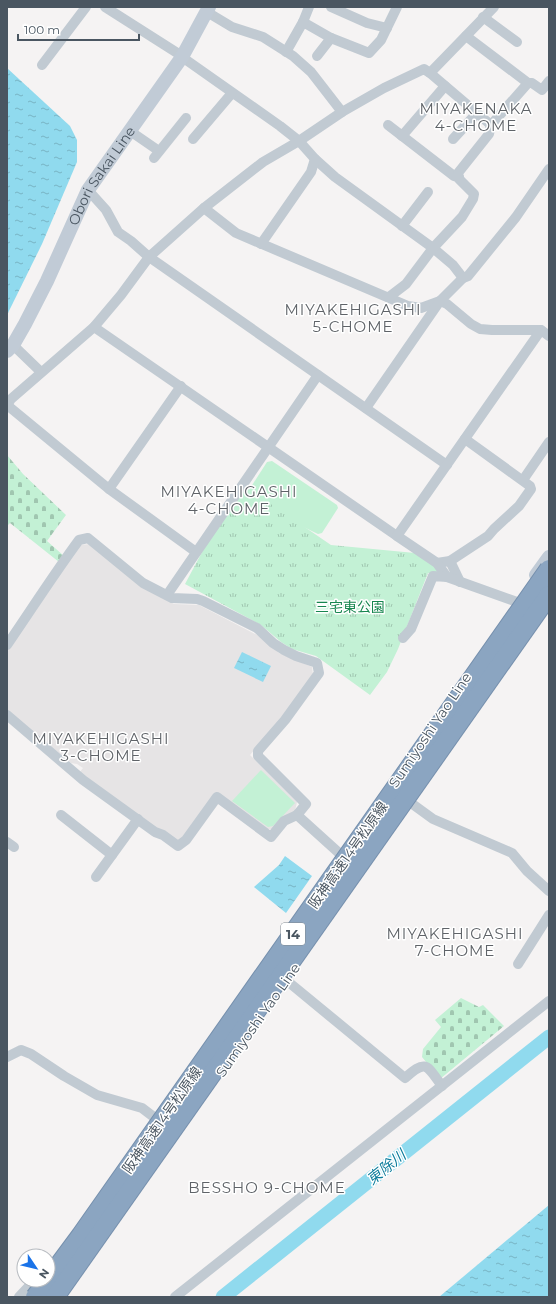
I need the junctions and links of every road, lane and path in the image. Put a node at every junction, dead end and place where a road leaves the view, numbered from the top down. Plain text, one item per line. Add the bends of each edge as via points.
1 (86, 7) edge
2 (105, 7) edge
3 (309, 7) edge
4 (331, 7) edge
5 (397, 7) edge
6 (494, 7) edge
7 (208, 9) edge
8 (483, 17) junction
9 (303, 22) junction
10 (387, 28) junction
11 (466, 36) junction
12 (331, 38) junction
13 (517, 42) dead end
14 (286, 52) junction
15 (182, 56) junction
16 (317, 56) dead end
17 (42, 65) dead end
18 (430, 73) junction
19 (549, 81) edge
20 (528, 83) junction
21 (445, 86) junction
22 (232, 93) junction
23 (342, 112) junction
24 (477, 113) junction
25 (186, 118) dead end
26 (388, 125) dead end
27 (491, 125) junction
28 (130, 130) junction
29 (402, 136) junction
30 (193, 139) dead end
31 (452, 139) dead end
32 (299, 141) junction
33 (315, 159) junction
34 (549, 169) edge
35 (459, 177) junction
36 (88, 190) junction
37 (428, 192) dead end
38 (204, 208) junction
39 (402, 226) junction
40 (261, 244) junction
41 (433, 248) junction
42 (149, 257) junction
43 (463, 278) junction
44 (389, 297) junction
45 (440, 301) junction
46 (94, 327) junction
47 (545, 333) edge
48 (10, 348) edge
49 (41, 372) junction
50 (318, 375) junction
51 (181, 386) junction
52 (7, 405) edge
53 (366, 408) junction
54 (465, 439) junction
55 (549, 442) edge
56 (269, 446) junction
57 (447, 465) junction
58 (523, 480) junction
59 (109, 489) junction
60 (397, 536) junction
61 (196, 552) junction
62 (549, 557) edge
63 (450, 561) junction
64 (437, 564) junction
65 (549, 569) edge
66 (447, 578) junction
67 (460, 582) junction
68 (166, 595) junction
69 (549, 595) edge
70 (517, 602) junction
71 (549, 608) edge
72 (541, 619) junction
73 (403, 638) dead end
74 (7, 645) edge
75 (7, 715) edge
76 (411, 803) junction
77 (61, 815) dead end
78 (297, 815) junction
79 (138, 819) junction
80 (112, 856) junction
81 (343, 857) junction
82 (362, 871) junction
83 (96, 877) dead end
84 (549, 891) edge
85 (549, 915) edge
86 (518, 964) dead end
87 (286, 980) junction
88 (549, 1001) edge
89 (7, 1057) edge
90 (442, 1086) junction
91 (164, 1125) junction
92 (90, 1230) junction
93 (56, 1257) edge
94 (56, 1266) edge
95 (27, 1288) edge
96 (36, 1288) edge
97 (19, 1297) edge
98 (28, 1297) edge
99 (35, 1297) edge
100 (55, 1297) edge
101 (65, 1297) edge
102 (175, 1297) edge

1 - 17 street
2 - 15 street
3 - 9 street
4 - 10 street via 367,23
5 - 10 street
6 - 8 street
7 - 14 street via 232,27 263,37
7 - 15 main road, Obori Sakai Line
8 - 11 street
8 - 13 street
9 - 12 street
9 - 14 street
10 - 12 street via 382,40 369,53
11 - 18 street
11 - 20 street
12 - 16 street
14 - 23 street via 311,72
15 - 22 street
15 - 28 main road, Obori Sakai Line
18 - 21 street
18 - 23 street via 424,69
19 - 20 street via 542,90
20 - 27 street
21 - 24 street
21 - 29 street
22 - 30 street
22 - 32 street
23 - 32 street
24 - 27 street
24 - 31 street
25 - 28 street via 156,155
26 - 29 street
27 - 35 street via 489,134 458,173
28 - 36 main road, Obori Sakai Line
29 - 35 street via 454,176
32 - 33 street
32 - 38 street via 263,162
33 - 39 street via 334,177
33 - 40 street via 311,172
34 - 43 street via 516,217 468,276
35 - 41 street via 474,194 473,199 462,217
36 - 42 street via 106,210 118,232
36 - 48 main road, Obori Sakai Line via 48,281
37 - 39 street
38 - 40 street via 236,233
38 - 42 street
39 - 41 street
40 - 44 street
41 - 43 street via 453,265
41 - 44 street via 406,284
42 - 46 street
42 - 50 street
43 - 45 street
44 - 45 street via 408,306 421,308
45 - 47 street via 480,329
45 - 53 street
46 - 49 street
46 - 51 street
47 - 54 street
48 - 49 street
49 - 52 street
50 - 53 street
50 - 56 street
51 - 56 street
51 - 59 street
52 - 59 street
53 - 57 street
54 - 57 street
54 - 58 street
55 - 58 street
56 - 60 street
56 - 61 street
57 - 60 street
58 - 63 street via 531,489 519,506 488,536
59 - 61 street
60 - 64 street
61 - 68 street
62 - 70 main road, Sumiyoshi Yao Line
63 - 64 street
63 - 67 street
64 - 66 street
65 - 99 highway, 阪神高速14号松原線 / 14, bridge via 95,1216
66 - 67 street
66 - 73 street via 430,575 411,629
67 - 70 street
68 - 74 street via 143,583 88,538 79,540
68 - 78 street via 172,598 203,601 257,628 284,650 317,663 319,673 258,750 258,756 306,804
69 - 100 highway, 阪神高速14号松原線 / 14, bridge
70 - 72 street
70 - 81 main road, Sumiyoshi Yao Line
71 - 72 main road, Sumiyoshi Yao Line
72 - 76 main road, Sumiyoshi Yao Line
75 - 79 street via 83,780
76 - 82 main road, Sumiyoshi Yao Line
76 - 84 street via 433,818 512,853
77 - 80 street
78 - 79 street via 284,821 271,837 217,797 186,840 178,846
78 - 81 street
79 - 80 street
80 - 83 street
81 - 82 street
81 - 91 main road, Sumiyoshi Yao Line
82 - 87 main road, Sumiyoshi Yao Line
85 - 86 street
87 - 90 street via 405,1078 416,1067 422,1066 428,1068
87 - 101 main road, Sumiyoshi Yao Line
88 - 90 street
89 - 91 street via 21,1050 31,1054 97,1095 142,1108
90 - 102 street
91 - 92 main road, Sumiyoshi Yao Line
92 - 93 street
92 - 94 main road, Sumiyoshi Yao Line
95 - 97 street
96 - 98 main road

